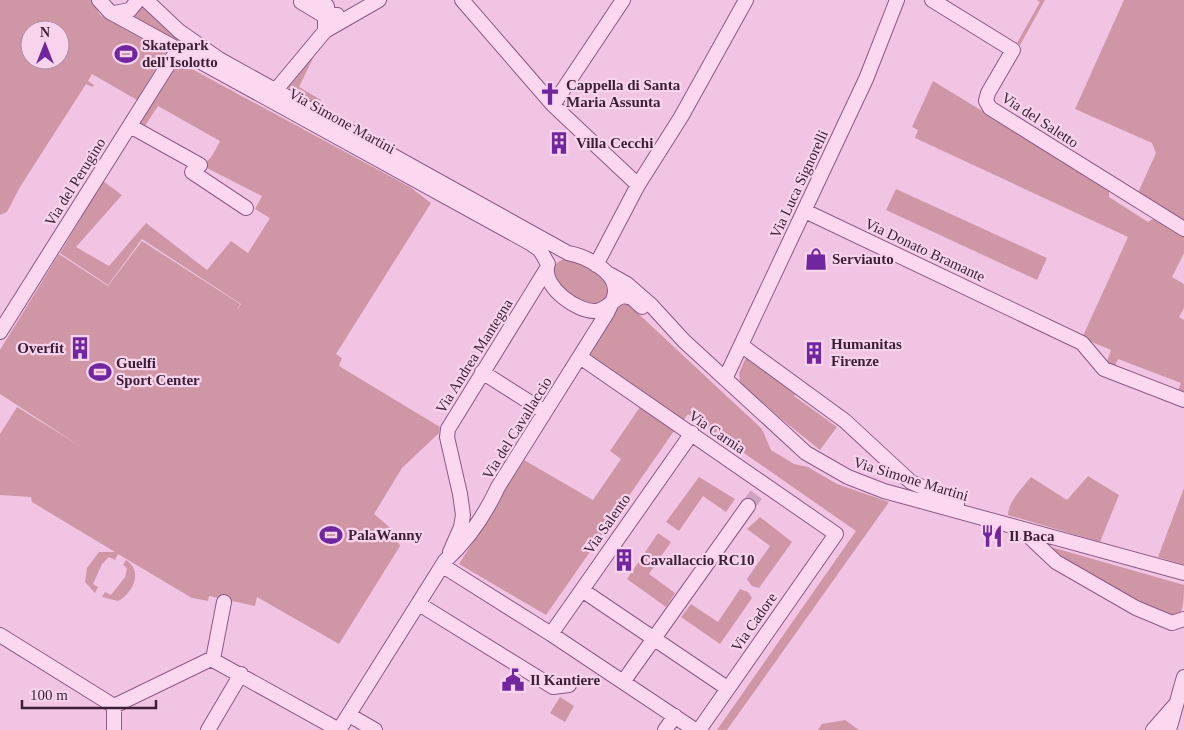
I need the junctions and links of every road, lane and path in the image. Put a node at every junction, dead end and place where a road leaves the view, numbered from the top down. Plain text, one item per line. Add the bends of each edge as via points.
1 (99, 0) edge
2 (138, 0) edge
3 (146, 0) edge
4 (318, 0) edge
5 (378, 0) edge
6 (462, 0) edge
7 (623, 0) edge
8 (746, 0) edge
9 (897, 0) edge
10 (932, 0) edge
11 (301, 2) dead end
12 (114, 13) junction
13 (330, 21) junction
14 (178, 48) junction
15 (275, 90) junction
16 (553, 105) junction
17 (130, 126) junction
18 (638, 185) junction
19 (246, 208) dead end
20 (805, 211) junction
21 (1184, 229) edge
22 (568, 253) junction
23 (596, 265) junction
24 (547, 267) junction
25 (611, 276) junction
26 (612, 302) junction
27 (0, 332) edge
28 (674, 332) junction
29 (741, 344) junction
30 (580, 357) junction
31 (482, 372) junction
32 (725, 380) junction
33 (1184, 400) edge
34 (545, 412) junction
35 (692, 433) junction
36 (498, 487) junction
37 (460, 494) junction
38 (748, 506) tunnel mouth
39 (956, 510) junction
40 (1020, 528) junction
41 (836, 534) joint
42 (444, 564) junction
43 (1184, 573) edge
44 (582, 590) junction
45 (224, 602) dead end
46 (419, 604) junction
47 (1184, 619) edge
48 (551, 634) junction
49 (0, 635) edge
50 (654, 640) junction
51 (213, 659) junction
52 (241, 674) junction
53 (1184, 677) edge
54 (623, 682) junction
55 (569, 685) dead end
56 (727, 688) junction
57 (1176, 704) junction
58 (114, 706) junction
59 (349, 715) junction
60 (675, 716) junction
61 (114, 730) edge
62 (208, 730) edge
63 (339, 730) edge
64 (375, 730) edge
65 (665, 730) edge
66 (697, 730) edge
67 (1154, 730) edge
68 (1169, 730) edge
69 (1179, 730) edge

1 - 12 street, Via Simone Martini via 106,10
2 - 12 street via 130,10
3 - 15 street, Via Simone Martini via 191,41
4 - 13 street via 327,6
5 - 13 street
6 - 16 street
7 - 16 street
8 - 18 street via 681,117
9 - 20 street, Via Luca Signorelli via 866,79
10 - 21 street, Via del Saletto via 1013,50 988,93 986,101 990,108
11 - 13 street
12 - 14 street, Via Simone Martini
13 - 15 street
14 - 17 street, Via del Perugino
14 - 24 street, Via Simone Martini via 530,243 540,250
15 - 22 street, Via Simone Martini
16 - 18 street
17 - 19 street via 200,164 192,172
17 - 27 street, Via del Perugino
18 - 23 street
20 - 29 street, Via Luca Signorelli
20 - 33 street, Via Donato Bramante via 1082,343 1104,370
22 - 23 street, Via Simone Martini
22 - 24 street via 557,256
23 - 25 street, Via Simone Martini
24 - 26 street, Via Simone Martini via 547,279 554,290 586,309 600,310
24 - 31 street, Via Andrea Mantegna
25 - 26 street via 615,286
25 - 28 street, Via Simone Martini via 640,294
26 - 28 street, Via Simone Martini via 621,297 632,298
26 - 30 street, Via del Cavallaccio
28 - 32 street, Via Simone Martini
29 - 32 street, Via Luca Signorelli
29 - 39 street via 845,421 911,482 957,502
30 - 34 street, Via del Cavallaccio
30 - 35 street, Via Carnia
31 - 34 street
31 - 37 street, Via Andrea Mantegna via 447,432
32 - 39 street, Via Simone Martini via 806,453 837,472 884,491
34 - 36 street, Via del Cavallaccio
35 - 41 street, Via Carnia via 762,487
35 - 44 street, Via Salento
36 - 37 street via 486,504 479,508 469,506
36 - 42 street, Via del Cavallaccio via 471,533
37 - 42 street, Via Andrea Mantegna via 463,521
38 - 50 street
39 - 40 street, Via Simone Martini
40 - 43 street, Via Simone Martini
40 - 47 street via 1056,562 1136,608 1172,623
41 - 56 street, Via Cadore
42 - 46 street, Via del Cavallaccio
42 - 48 street
44 - 48 street, Via Salento
44 - 50 street
45 - 51 street
46 - 55 street via 553,687
46 - 59 street, Via del Cavallaccio
48 - 54 street
49 - 58 street
50 - 54 street
50 - 56 street
51 - 52 street
51 - 58 street via 205,660
52 - 62 street
52 - 63 street
53 - 57 street
54 - 60 street
56 - 66 street, Via Cadore
57 - 67 street
57 - 68 street
57 - 69 street
58 - 61 street
59 - 63 street, Via del Cavallaccio
59 - 64 street
60 - 65 street
60 - 66 street

